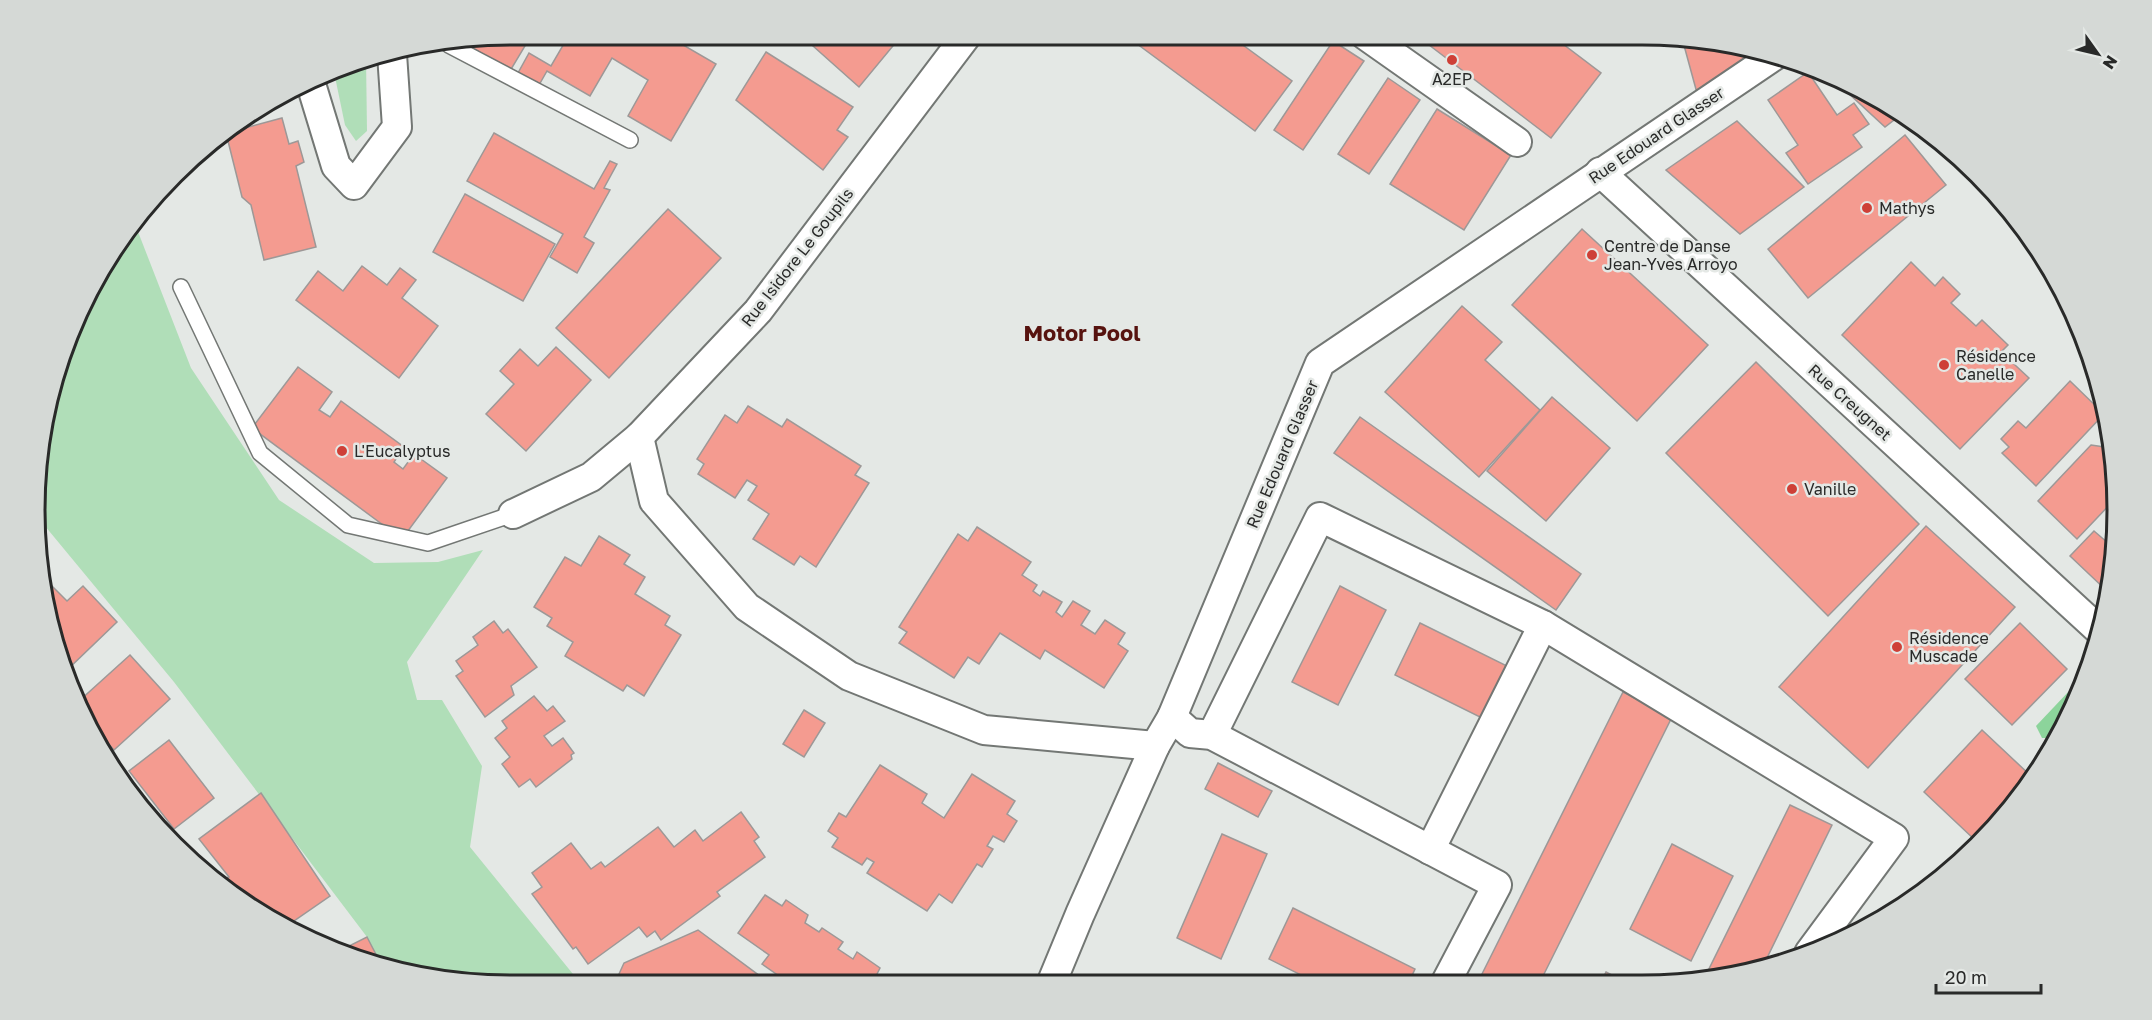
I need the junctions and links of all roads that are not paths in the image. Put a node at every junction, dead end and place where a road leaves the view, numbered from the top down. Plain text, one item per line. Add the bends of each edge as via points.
1 (959, 45) edge
2 (1380, 45) edge
3 (455, 48) edge
4 (392, 60) edge
5 (1765, 62) edge
6 (313, 89) edge
7 (630, 140) dead end
8 (1517, 142) dead end
9 (1600, 172) junction
10 (182, 287) dead end
11 (639, 437) junction
12 (513, 514) joint
13 (1543, 624) junction
14 (2092, 624) edge
15 (1172, 717) junction
16 (1212, 735) junction
17 (1155, 746) junction
18 (1430, 850) junction
19 (1818, 941) edge
20 (1055, 975) edge
21 (1450, 975) edge

1 - 11 street, Rue Isidore Le Goupils via 758,311
2 - 8 street
3 - 7 lane
4 - 6 street via 397,127 354,185 336,166
5 - 9 street, Rue Edouard Glasser
9 - 14 street, Rue Creugnet
9 - 15 street, Rue Edouard Glasser via 1320,363
10 - 12 lane via 260,453 348,525 428,543
11 - 12 street, Rue Isidore Le Goupils via 591,477
11 - 17 street via 654,501 747,607 849,676 984,730
13 - 16 street via 1320,517
13 - 18 street
13 - 19 street via 1894,837
15 - 16 street via 1190,733
15 - 17 street, Rue Edouard Glasser
16 - 18 street
17 - 20 street, Rue Edouard Glasser
18 - 21 street via 1497,885

